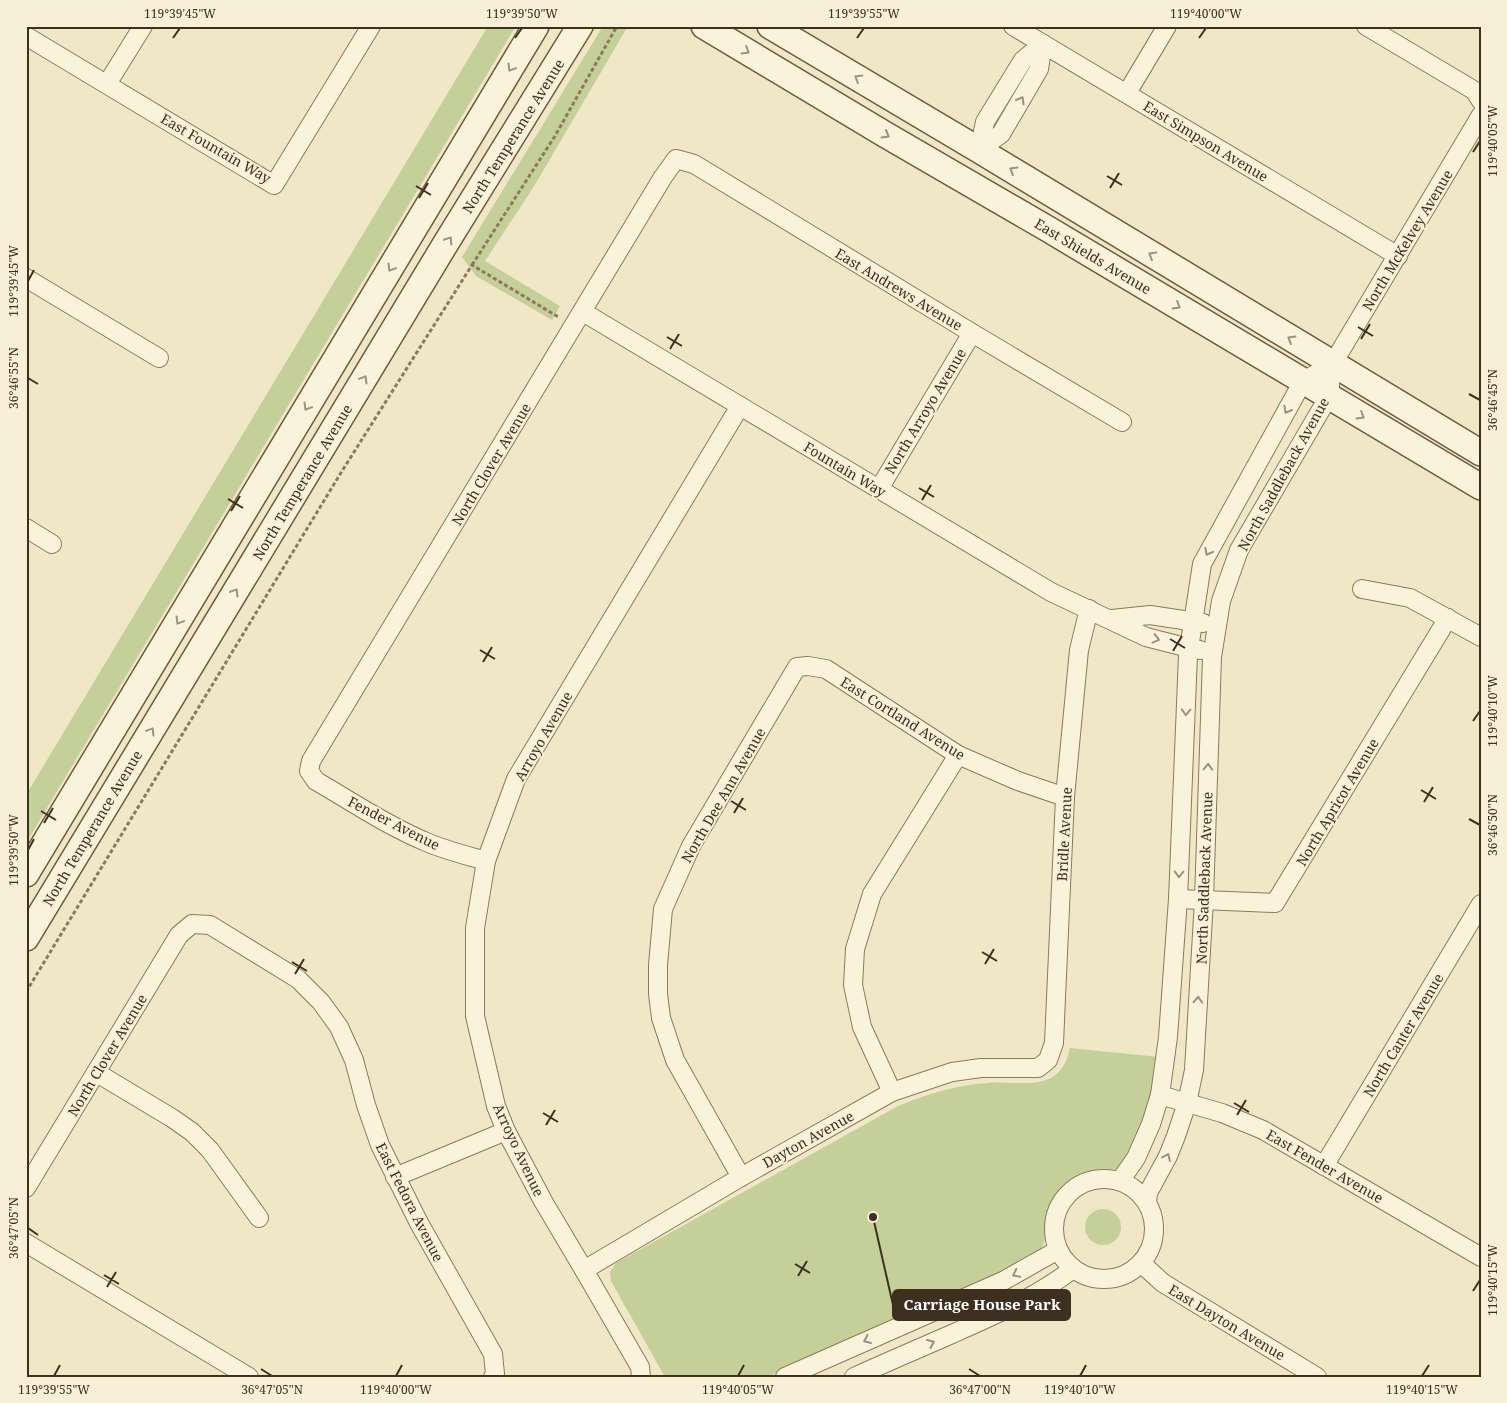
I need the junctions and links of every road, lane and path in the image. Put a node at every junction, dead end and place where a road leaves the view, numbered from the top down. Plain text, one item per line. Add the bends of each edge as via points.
1 (143, 26) edge
2 (371, 26) edge
3 (536, 26) edge
4 (580, 26) edge
5 (617, 26) edge
6 (704, 26) edge
7 (770, 26) edge
8 (1013, 26) edge
9 (1166, 26) edge
10 (1366, 26) edge
11 (26, 36) edge
12 (1043, 44) junction
13 (107, 84) junction
14 (1127, 93) junction
15 (1481, 101) edge
16 (1481, 115) edge
17 (979, 150) junction
18 (676, 159) joint
19 (1398, 256) junction
20 (472, 264) junction
21 (26, 278) edge
22 (578, 319) junction
23 (972, 333) junction
24 (159, 358) dead end
25 (1332, 364) junction
26 (1303, 381) junction
27 (1329, 396) junction
28 (740, 406) junction
29 (1122, 422) dead end
30 (1481, 453) edge
31 (1481, 487) edge
32 (879, 489) junction
33 (26, 528) edge
34 (52, 544) dead end
35 (1362, 589) dead end
36 (1089, 609) junction
37 (1448, 618) junction
38 (1112, 619) junction
39 (1192, 621) junction
40 (1217, 626) junction
41 (1481, 638) edge
42 (1189, 648) junction
43 (1213, 651) junction
44 (797, 667) joint
45 (958, 754) junction
46 (309, 770) joint
47 (1065, 797) junction
48 (486, 861) junction
49 (26, 874) edge
50 (1178, 899) junction
51 (1204, 900) junction
52 (1481, 904) edge
53 (192, 924) joint
54 (26, 938) edge
55 (26, 992) edge
56 (1048, 1060) joint
57 (97, 1073) junction
58 (892, 1092) junction
59 (1160, 1095) junction
60 (1187, 1103) junction
61 (506, 1131) junction
62 (1324, 1166) junction
63 (395, 1177) junction
64 (741, 1177) junction
65 (1120, 1181) junction
66 (26, 1188) edge
67 (1146, 1202) junction
68 (259, 1218) dead end
69 (26, 1243) edge
70 (1058, 1250) junction
71 (1480, 1256) edge
72 (1141, 1264) junction
73 (1073, 1269) junction
74 (584, 1270) junction
75 (645, 1374) edge
76 (494, 1375) edge
77 (249, 1377) edge
78 (785, 1377) edge
79 (854, 1377) edge
80 (1317, 1377) edge

1 - 13 street
2 - 13 street, East Fountain Way via 274,185
3 -> 49 main road
54 -> 4 main road, North Temperance Avenue
5 - 20 path via 555,136
6 -> 26 main road, East Shields Avenue
17 -> 7 main road
8 - 12 street, East Simpson Avenue
9 - 14 street
10 - 15 street via 1475,91
11 - 13 street, East Fountain Way
12 - 14 street, East Simpson Avenue
12 - 17 street via 1039,69 1001,134
14 - 19 street, East Simpson Avenue
16 - 19 street, North McKelvey Avenue
25 -> 17 main road
18 - 22 street, North Clover Avenue
18 - 23 street, East Andrews Avenue via 694,164
19 - 25 street, North McKelvey Avenue
20 - 22 path
20 - 55 path via 346,463
21 - 24 street
22 - 28 street, Fountain Way
22 - 46 street, North Clover Avenue via 311,761
23 - 29 street, East Andrews Avenue
23 - 32 street, North Arroyo Avenue
25 - 26 street, North Saddleback Avenue
25 - 27 street, North Saddleback Avenue
25 - 30 main road
26 - 27 main road, East Shields Avenue
26 -> 39 street, North Saddleback Avenue via 1202,564
27 -> 31 main road, East Shields Avenue
27 - 40 street, North Saddleback Avenue via 1239,550 1221,601
28 - 32 street, Fountain Way
28 - 48 street, Arroyo Avenue via 516,779
32 - 36 street, Fountain Way via 1052,592
33 - 34 street
35 - 37 street via 1410,598
36 - 38 street, Fountain Way
36 - 47 street, Bridle Avenue via 1079,650
37 - 41 street
37 - 51 street, North Apricot Avenue via 1276,903
38 - 39 street, Fountain Way via 1150,615
38 -> 42 street, Fountain Way via 1146,637
39 - 40 street, Fountain Way
39 - 42 street, North Saddleback Avenue
40 - 43 street, North Saddleback Avenue
42 - 43 street, Fountain Way
42 -> 50 street, North Saddleback Avenue
51 -> 43 street, North Saddleback Avenue
44 - 45 street, East Cortland Avenue via 826,669
44 - 64 street, North Dee Ann Avenue via 691,846 662,908 658,965 661,1018 675,1060
45 - 47 street, East Cortland Avenue via 1018,781
45 - 58 street via 872,894 855,948 854,985 862,1027
46 - 48 street, Fender Avenue via 316,781 423,841
47 - 56 street, Bridle Avenue via 1054,1043
48 - 61 street, Arroyo Avenue via 475,928 475,1016 496,1106
50 - 51 street, North Apricot Avenue
50 - 59 street, North Saddleback Avenue via 1168,1037
60 -> 51 street, North Saddleback Avenue via 1194,1070
52 - 62 street, North Canter Avenue
53 - 57 street, North Clover Avenue via 179,935
53 - 63 street, East Fedora Avenue via 210,925 298,979 321,1002 339,1027 354,1060 380,1145
56 - 58 street, Dayton Avenue via 1038,1068 981,1068 952,1072
57 - 66 street, North Clover Avenue
57 - 68 street via 192,1132 210,1150
58 - 64 street, Dayton Avenue
59 - 60 street, East Fender Avenue
59 - 65 street, North Saddleback Avenue via 1143,1144
60 - 62 street, East Fender Avenue via 1263,1130
67 -> 60 street, North Saddleback Avenue via 1168,1156
61 - 63 street
61 - 74 street, Arroyo Avenue
62 - 71 street, East Fender Avenue
63 - 76 street, East Fedora Avenue via 493,1354
64 - 74 street, Dayton Avenue
65 - 67 street via 1137,1191
65 - 70 street via 1108,1178 1090,1180 1074,1188 1062,1200 1055,1216 1054,1234
67 - 72 street via 1154,1229 1152,1243
69 - 77 street
70 - 73 street
70 -> 78 street via 1003,1281
72 - 73 street via 1122,1276 1105,1279 1088,1277
72 - 80 street, East Dayton Avenue via 1163,1283
79 -> 73 street via 1027,1300
74 - 75 street, Arroyo Avenue

